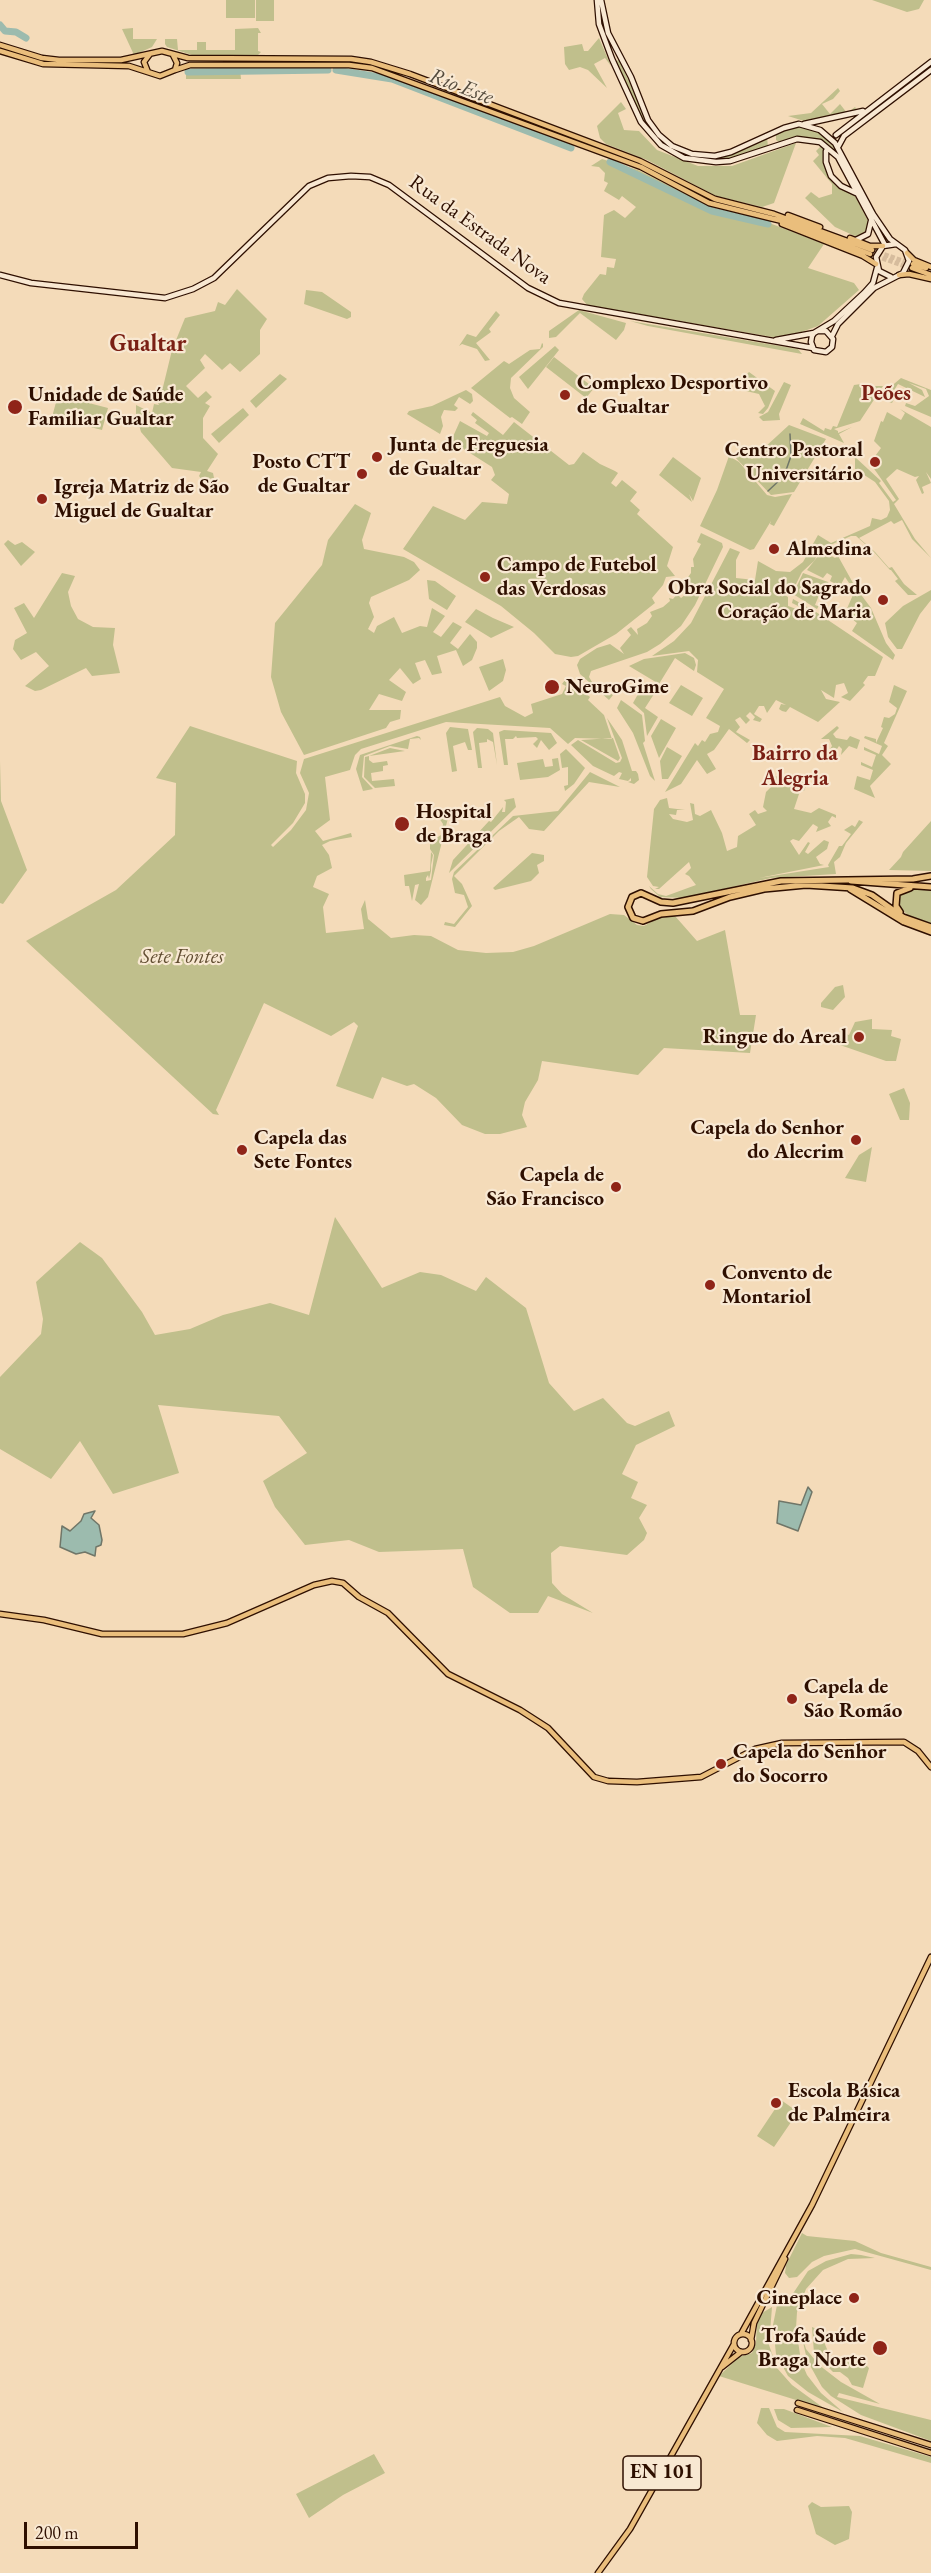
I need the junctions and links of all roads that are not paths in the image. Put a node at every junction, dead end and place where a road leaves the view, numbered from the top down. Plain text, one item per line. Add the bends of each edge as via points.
1 (597, 0) edge
2 (601, 0) edge
3 (602, 23) junction
4 (0, 45) edge
5 (0, 51) edge
6 (150, 53) junction
7 (173, 55) junction
8 (619, 55) junction
9 (612, 59) junction
10 (931, 62) edge
11 (175, 70) junction
12 (931, 70) edge
13 (148, 72) junction
14 (868, 109) junction
15 (799, 124) junction
16 (774, 132) junction
17 (836, 135) tunnel mouth
18 (778, 144) junction
19 (838, 147) junction
20 (826, 151) dead end
21 (858, 194) junction
22 (773, 216) junction
23 (871, 218) junction
24 (854, 240) junction
25 (898, 244) junction
26 (884, 246) junction
27 (871, 252) tunnel mouth
28 (907, 253) junction
29 (877, 266) junction
30 (931, 268) edge
31 (0, 275) edge
32 (897, 276) junction
33 (931, 277) edge
34 (816, 332) junction
35 (832, 336) junction
36 (765, 340) junction
37 (813, 348) junction
38 (931, 876) edge
39 (851, 881) junction
40 (834, 884) junction
41 (915, 886) junction
42 (931, 887) edge
43 (850, 889) junction
44 (653, 898) junction
45 (653, 916) junction
46 (906, 918) junction
47 (931, 929) edge
48 (0, 1614) edge
49 (931, 1767) edge
50 (931, 1957) edge
51 (789, 2248) junction
52 (741, 2334) junction
53 (751, 2340) junction
54 (734, 2344) junction
55 (742, 2352) junction
56 (720, 2369) junction
57 (798, 2403) dead end
58 (797, 2410) dead end
59 (931, 2445) edge
60 (931, 2452) edge
61 (598, 2573) edge

1 - 3 main road
2 - 3 main road
3 - 8 main road
3 - 9 main road
4 - 6 main road via 59,60 121,60
5 - 13 main road via 57,66 129,66
6 - 7 main road via 162,51
6 - 13 main road via 144,62
7 - 11 main road
7 - 22 main road via 351,59 392,67 640,161 715,199
8 - 9 main road
8 - 16 main road via 651,125 678,150 699,156 723,154
9 - 18 main road via 642,122 673,153 692,160 730,161
10 - 14 main road
11 - 13 main road via 160,76
11 - 22 main road via 190,64 349,64 372,68 641,167 709,203
12 - 19 main road via 844,136
14 - 15 main road
14 - 17 main road
15 - 16 main road
15 - 19 main road via 825,133
16 - 18 main road
18 - 21 main road via 802,138 825,144 838,157
19 - 25 main road via 873,214
20 - 21 main road via 831,176
21 - 23 main road
22 - 24 main road via 790,216
22 - 27 main road
22 - 29 main road
23 - 24 main road via 869,232
23 - 26 main road
24 - 26 main road
25 - 26 main road
25 - 28 main road
26 - 29 main road via 877,254
28 - 30 main road
28 - 32 main road via 907,268
29 - 32 main road via 883,274
29 - 34 main road via 871,285 834,321
30 - 33 main road via 912,266
31 - 36 main road, Rua da Estrada Nova via 20,281 164,296 193,289 214,278 309,186 328,178 370,177 389,185 543,297
32 - 33 main road
32 - 35 main road via 874,288 838,324
34 - 35 main road via 826,331
34 - 36 main road, Rua da Estrada Nova
34 - 37 main road via 811,339
35 - 37 main road via 829,351 820,353
36 - 37 main road, Rua da Estrada Nova
38 - 39 highway
39 - 40 highway
39 - 41 highway
40 - 43 highway
40 - 44 highway via 764,884 689,902 666,903
40 - 45 highway via 764,889 693,911
41 - 42 highway
41 - 46 highway via 899,890 895,897 896,906
43 - 46 highway via 868,893
43 - 47 highway via 904,922
44 - 45 highway
44 - 45 highway via 637,894 628,907 637,921
46 - 47 highway
48 - 49 main road via 102,1634 183,1634 227,1623 332,1581 343,1583 387,1613 440,1668 548,1728 594,1777 638,1782 701,1777 755,1749 782,1743 904,1742
50 - 51 main road, EN 101
51 - 52 main road, EN 101
51 - 53 main road, EN 101 via 754,2323
52 - 53 main road
52 - 54 main road, EN 101
53 - 55 main road, EN 101 via 750,2349
54 - 55 main road
54 - 56 main road
55 - 56 main road, EN 101
56 - 61 main road, EN 101 via 630,2529
57 - 59 main road
58 - 60 main road

